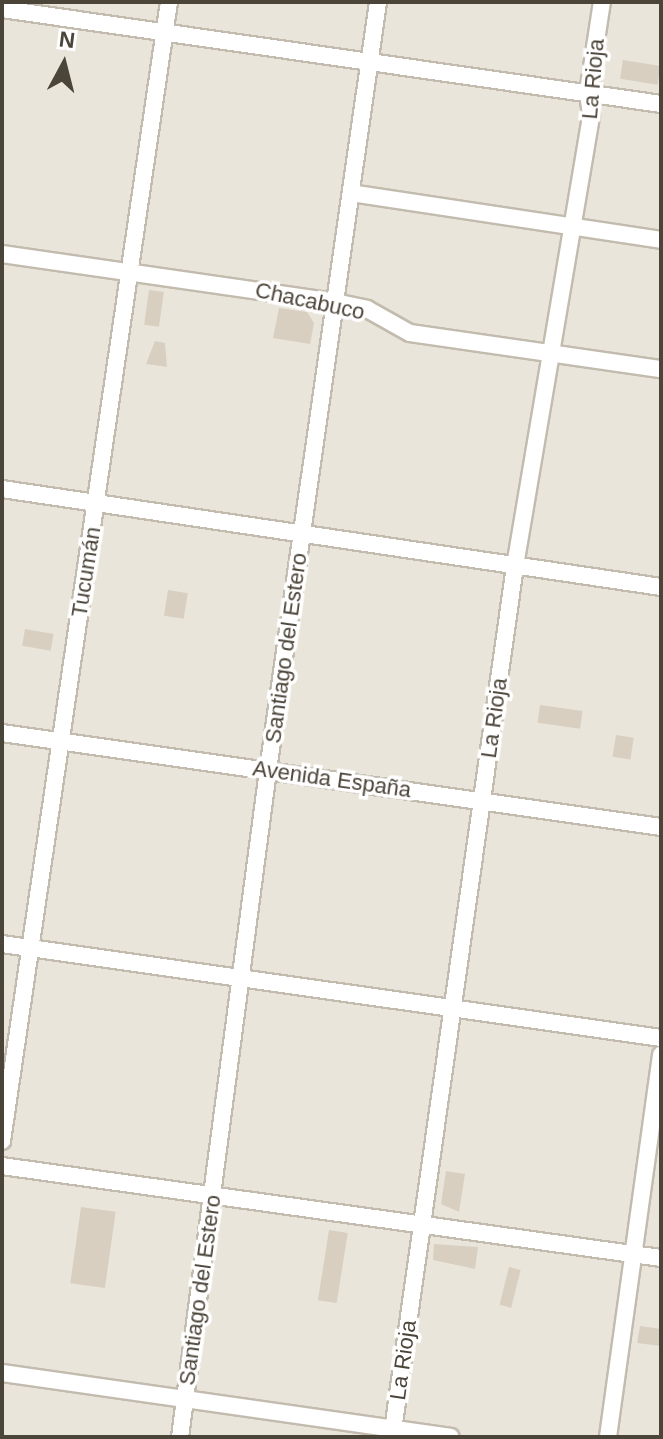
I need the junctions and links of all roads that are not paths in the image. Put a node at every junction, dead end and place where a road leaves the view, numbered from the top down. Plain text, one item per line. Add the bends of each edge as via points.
1 (169, 2) edge
2 (378, 2) edge
3 (602, 2) edge
4 (2, 9) edge
5 (164, 32) junction
6 (370, 62) junction
7 (588, 93) junction
8 (661, 104) edge
9 (351, 193) junction
10 (573, 228) junction
11 (661, 240) edge
12 (2, 254) edge
13 (130, 270) junction
14 (335, 302) junction
15 (549, 354) junction
16 (661, 369) edge
17 (2, 489) edge
18 (97, 504) junction
19 (302, 532) junction
20 (515, 566) junction
21 (661, 587) edge
22 (2, 733) edge
23 (60, 741) junction
24 (268, 770) junction
25 (482, 801) junction
26 (661, 827) edge
27 (2, 944) edge
28 (32, 948) junction
29 (241, 977) junction
30 (453, 1008) junction
31 (661, 1038) edge
32 (661, 1055) edge
33 (2, 1141) edge
34 (2, 1166) edge
35 (212, 1197) junction
36 (422, 1225) junction
37 (634, 1255) junction
38 (661, 1258) edge
39 (2, 1373) edge
40 (185, 1401) junction
41 (392, 1433) edge
42 (180, 1437) edge
43 (450, 1437) edge
44 (608, 1437) edge

1 - 5 street, Tucumán
2 - 6 street, Santiago del Estero
3 - 7 street, La Rioja
4 - 5 street
5 - 6 street
5 - 13 street, Tucumán
6 - 7 street
6 - 9 street, Santiago del Estero
7 - 8 street
7 - 10 street, La Rioja via 591,115
9 - 10 street
9 - 14 street, Santiago del Estero
10 - 11 street
10 - 15 street, La Rioja
12 - 13 street, Chacabuco
13 - 14 street, Chacabuco
13 - 18 street, Tucumán
14 - 15 street, Chacabuco via 367,309 410,333
14 - 19 street, Santiago del Estero
15 - 16 street, Chacabuco
15 - 20 street, La Rioja
17 - 18 street
18 - 19 street
18 - 23 street, Tucumán
19 - 20 street
19 - 24 street, Santiago del Estero
20 - 21 street
20 - 25 street, La Rioja
22 - 23 street, Avenida España
23 - 24 street, Avenida España
23 - 28 street, Tucumán
24 - 25 street, Avenida España
24 - 29 street, Santiago del Estero
25 - 26 street, Avenida España
25 - 30 street, La Rioja
27 - 28 street
28 - 29 street
28 - 33 street, Tucumán
29 - 30 street
29 - 35 street, Santiago del Estero
30 - 31 street
30 - 36 street, La Rioja
32 - 37 street
34 - 35 street
35 - 36 street
35 - 40 street, Santiago del Estero
36 - 37 street
36 - 41 street, La Rioja
37 - 38 street
37 - 44 street
39 - 40 street
40 - 41 street
40 - 42 street, Santiago del Estero
41 - 43 street

